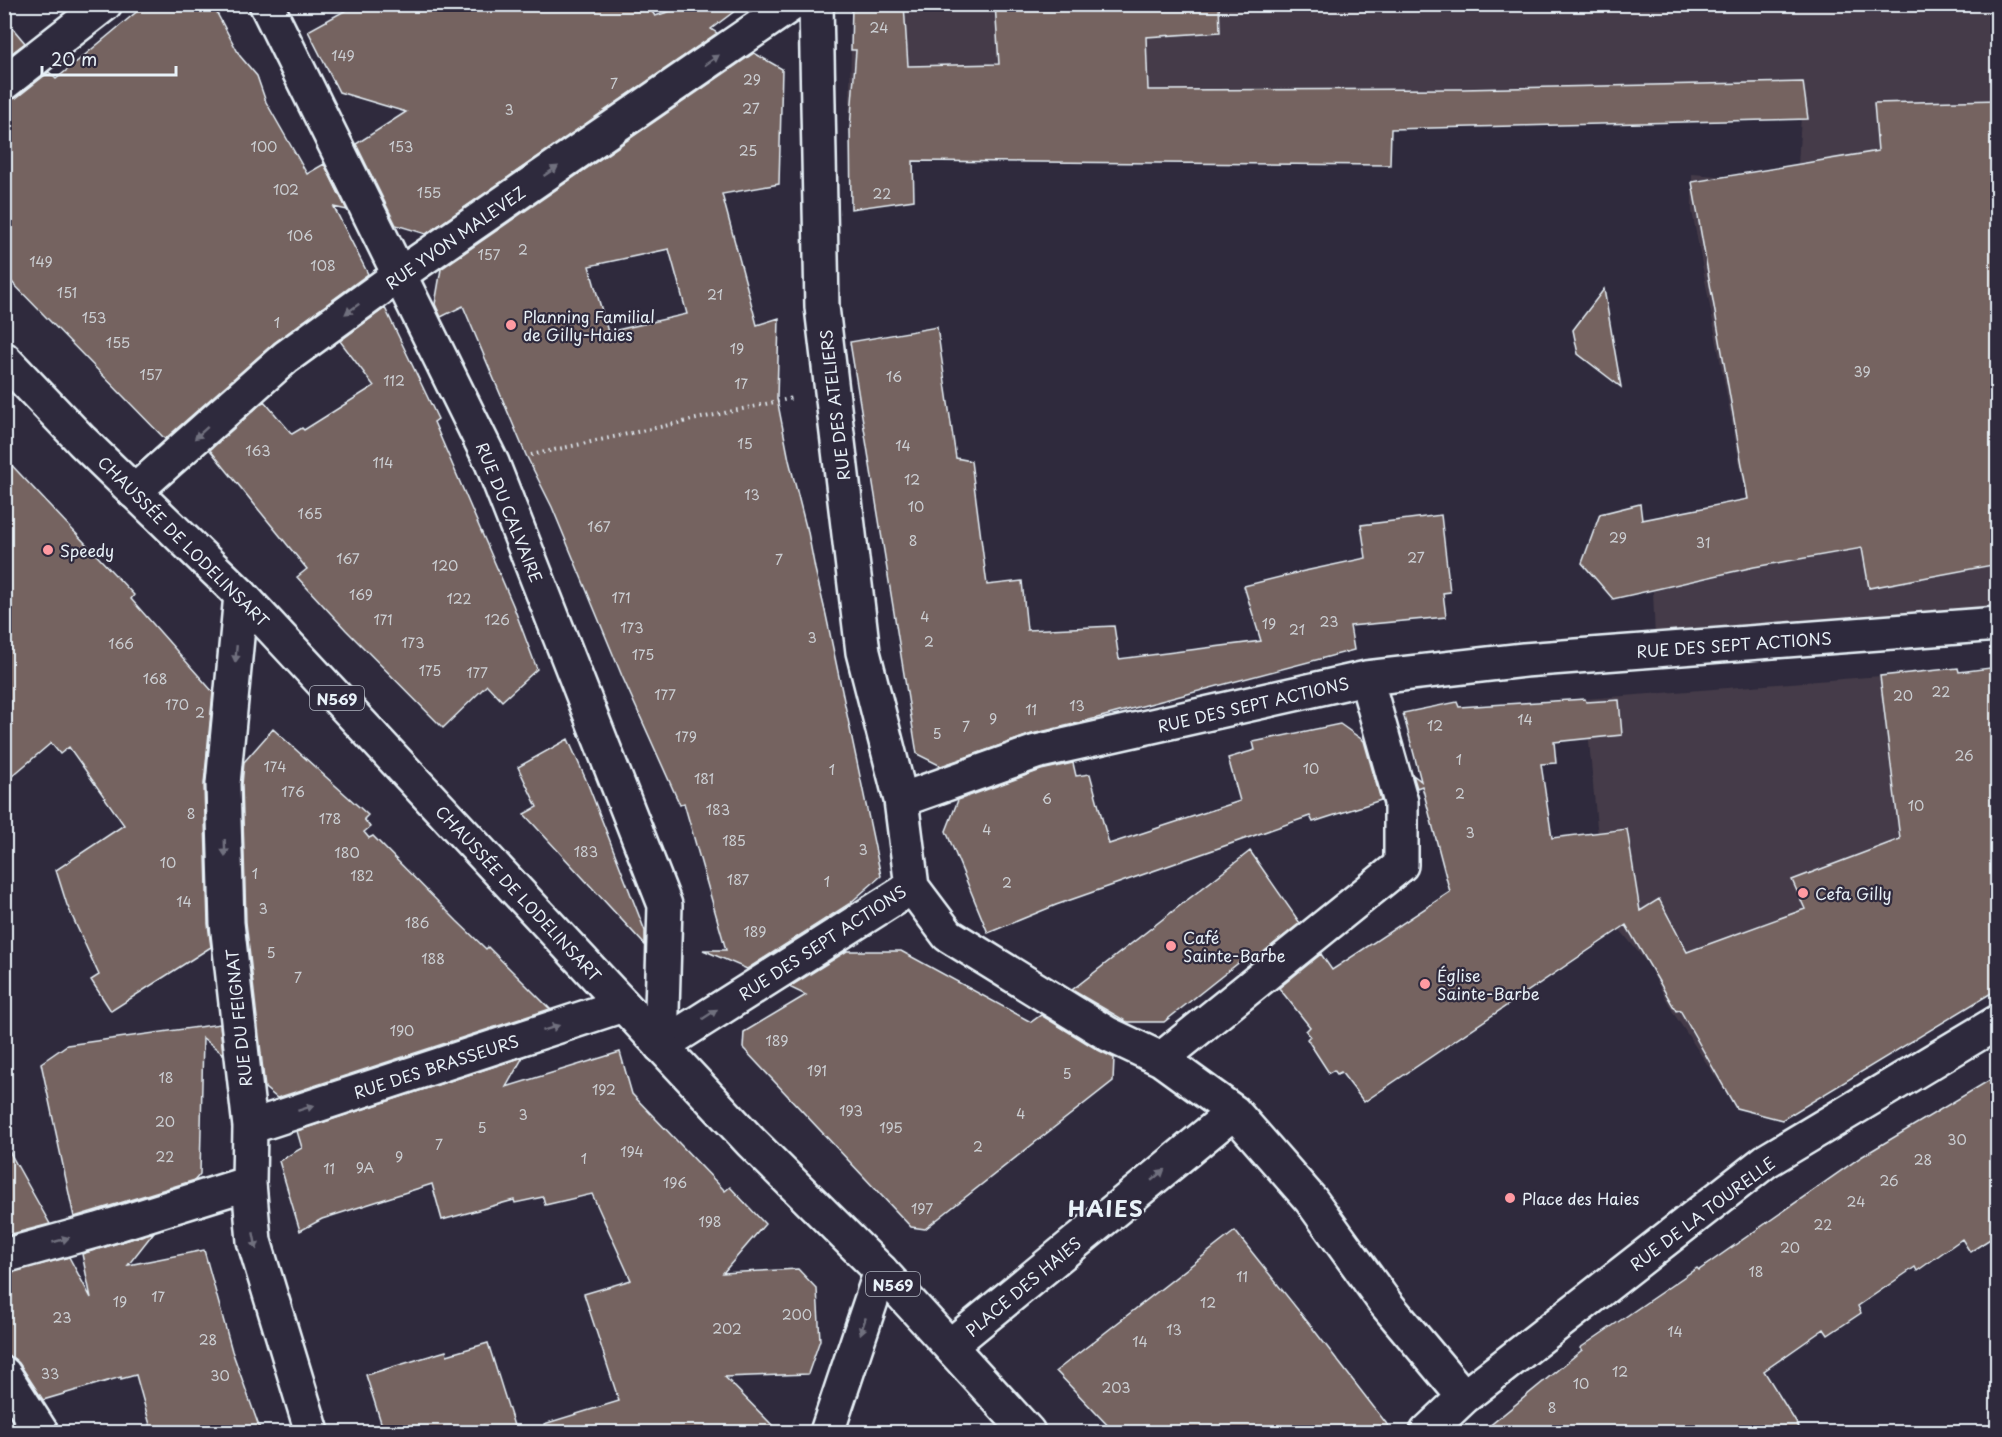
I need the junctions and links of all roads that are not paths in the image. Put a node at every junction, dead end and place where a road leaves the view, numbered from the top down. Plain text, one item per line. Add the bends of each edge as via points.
1 (105, 4) edge
2 (266, 4) edge
3 (792, 4) edge
4 (816, 4) edge
5 (4, 83) edge
6 (399, 275) junction
7 (4, 359) edge
8 (134, 492) junction
9 (241, 595) junction
10 (1998, 624) edge
11 (1366, 678) junction
12 (901, 800) junction
13 (912, 886) junction
14 (623, 1005) junction
15 (1998, 1022) edge
16 (661, 1046) junction
17 (1161, 1059) junction
18 (1234, 1112) junction
19 (250, 1126) junction
20 (249, 1183) junction
21 (4, 1256) edge
22 (881, 1271) junction
23 (951, 1346) junction
24 (4, 1374) edge
25 (1464, 1397) junction
26 (41, 1432) edge
27 (312, 1432) edge
28 (827, 1432) edge
29 (1028, 1432) edge
30 (1427, 1432) edge

1 - 5 street
2 - 6 street, RUE DU CALVAIRE
6 -> 3 street, RUE YVON MALEVEZ
4 - 12 street, RUE DES ATELIERS via 822,307 862,652
6 -> 8 street, RUE YVON MALEVEZ via 286,357
6 - 16 street, RUE DU CALVAIRE via 492,463 665,905
7 - 8 street, CHAUSSÉE DE LODELINSART / N569
8 - 9 street, CHAUSSÉE DE LODELINSART / N569
9 - 14 street, CHAUSSÉE DE LODELINSART / N569
9 -> 19 street, RUE DU FEIGNAT via 223,784 227,923
10 - 11 street, RUE DES SEPT ACTIONS via 1524,660
11 - 12 street, RUE DES SEPT ACTIONS via 1036,752
11 - 17 street via 1401,802 1401,866
12 - 13 street, RUE DES SEPT ACTIONS
16 -> 13 street, RUE DES SEPT ACTIONS
13 - 17 street via 948,935 1108,1034
14 - 16 street, CHAUSSÉE DE LODELINSART / N569
19 -> 14 street, RUE DES BRASSEURS
15 - 25 street, RUE DE LA TOURELLE via 1766,1161
16 - 22 street, CHAUSSÉE DE LODELINSART / N569
17 - 18 street
23 -> 18 street, PLACE DES HAIES
18 - 25 street via 1311,1200 1386,1304
19 - 20 street, RUE DU FEIGNAT
21 -> 20 street
20 -> 27 street, RUE DU FEIGNAT via 254,1241
22 - 23 street, CHAUSSÉE DE LODELINSART / N569
22 -> 28 street
23 - 29 street, CHAUSSÉE DE LODELINSART / N569
24 - 26 street
25 - 30 street, RUE DE LA TOURELLE

